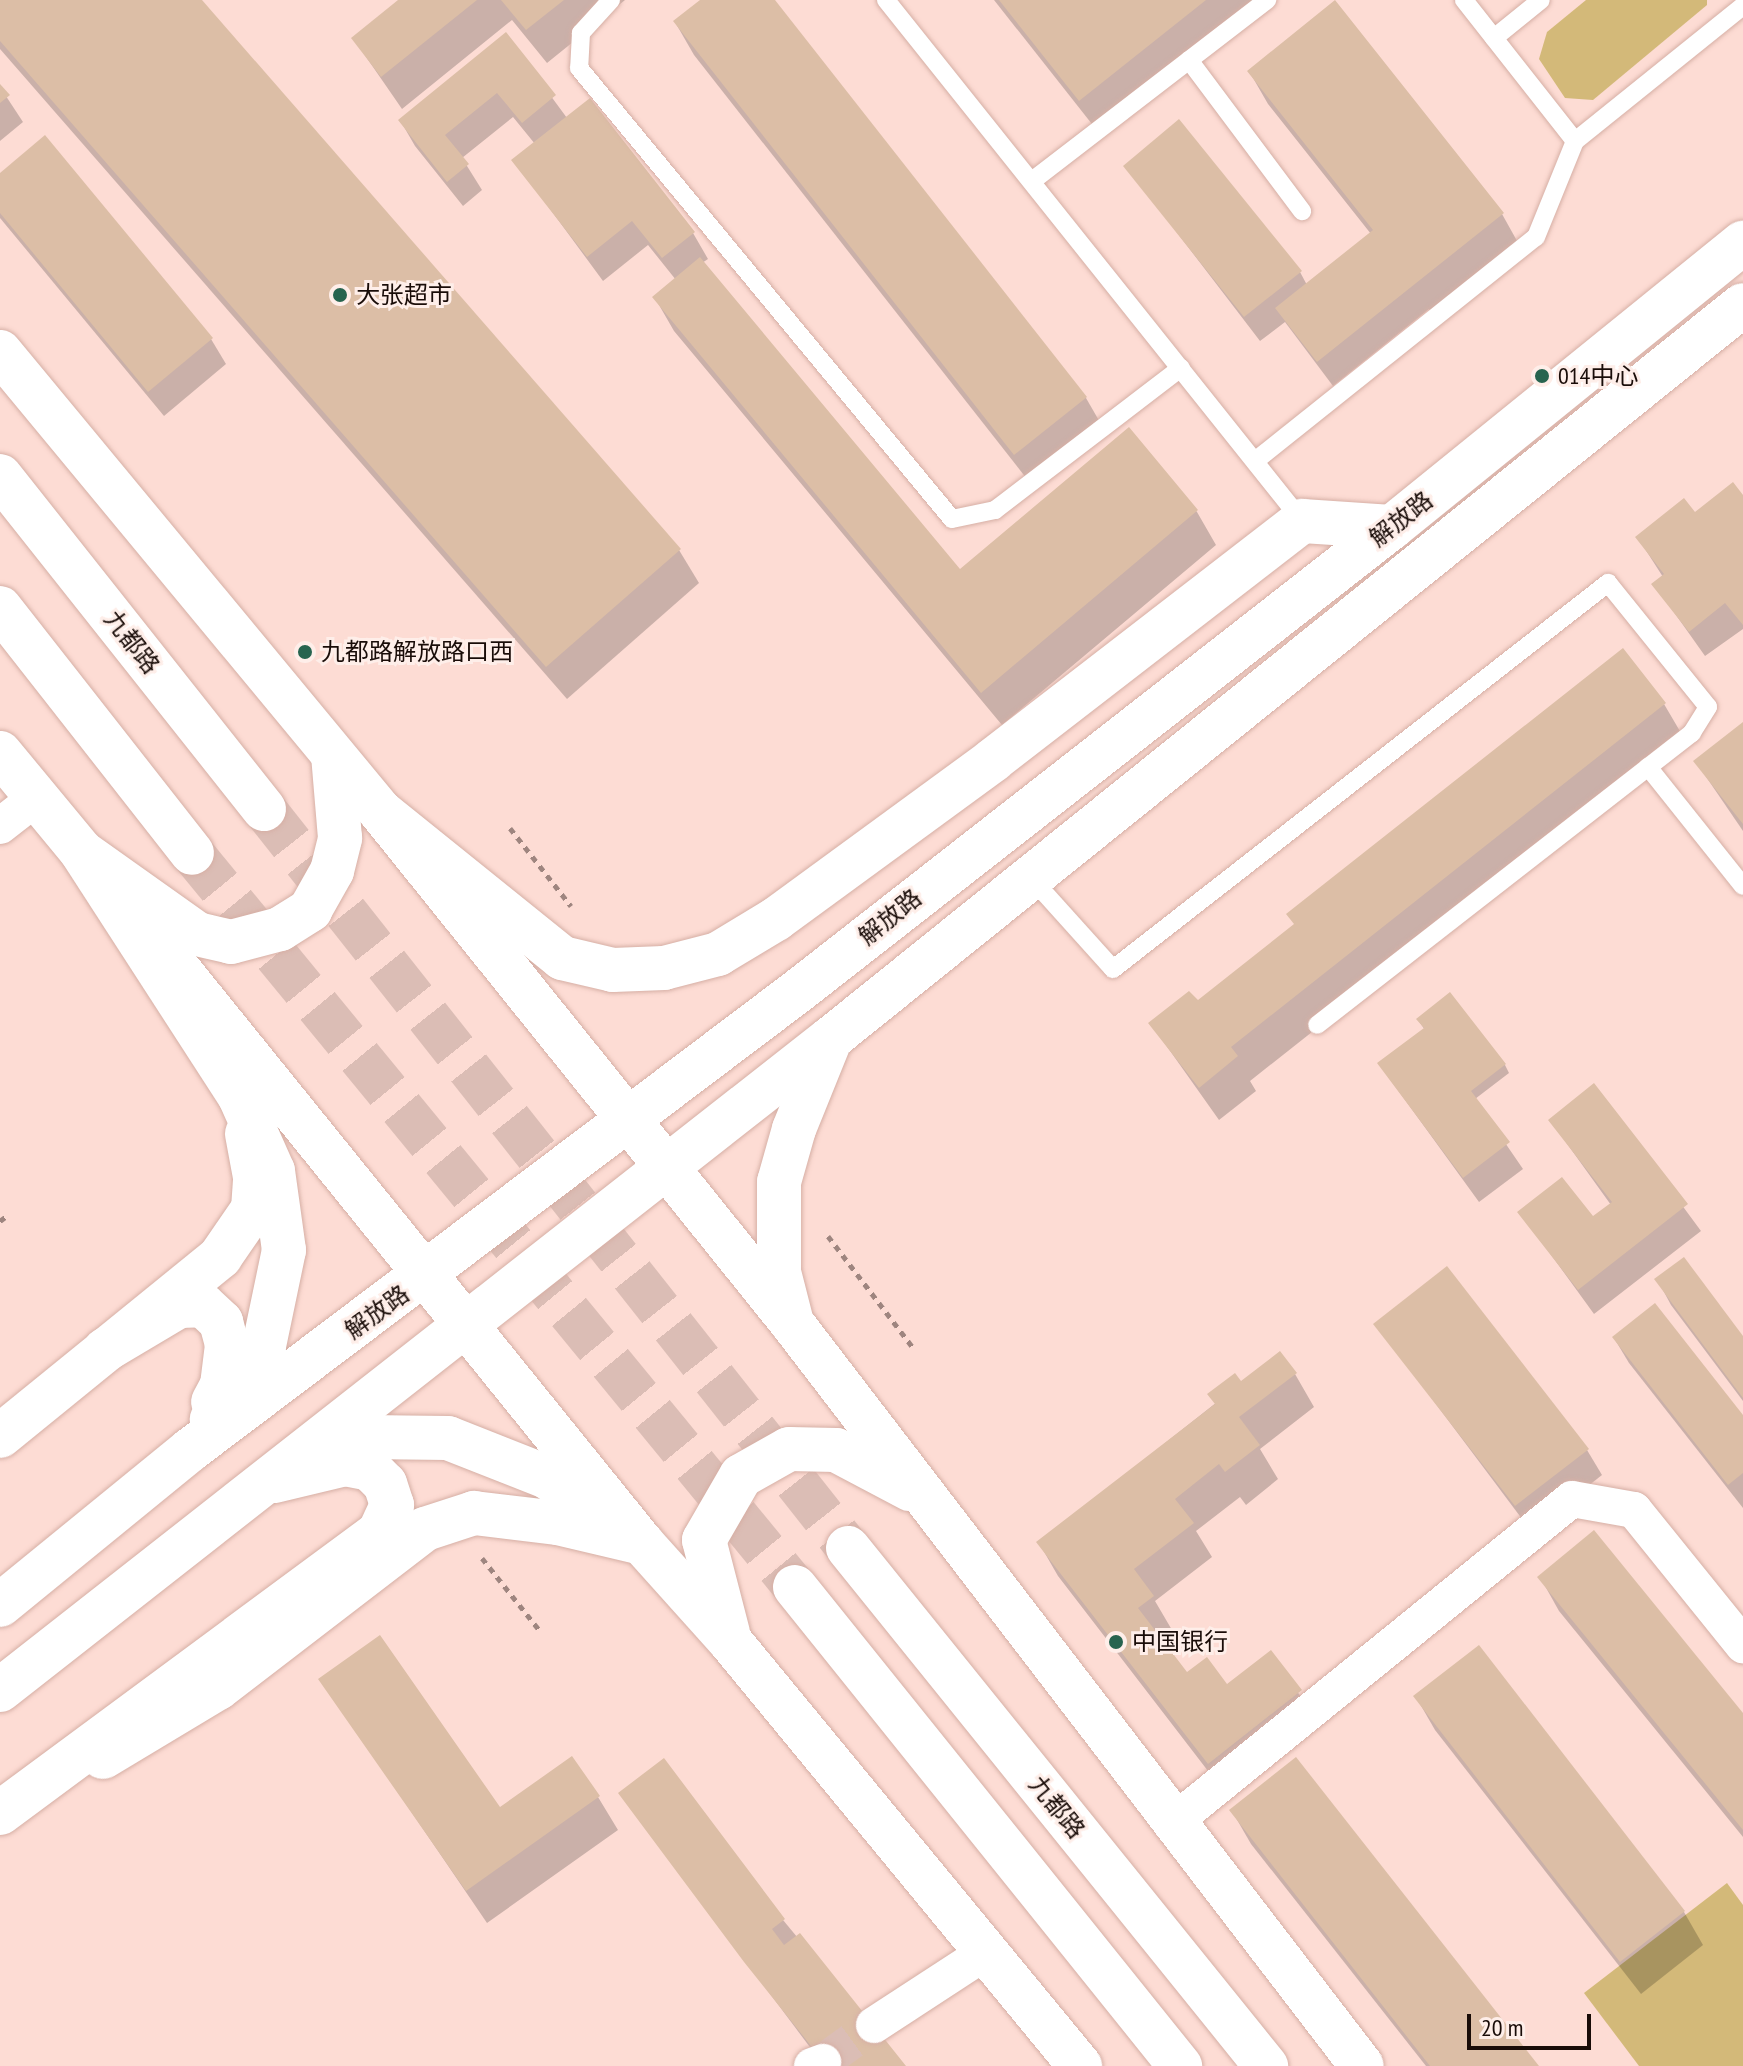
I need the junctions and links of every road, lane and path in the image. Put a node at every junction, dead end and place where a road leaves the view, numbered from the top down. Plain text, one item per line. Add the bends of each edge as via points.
1 (611, 0) edge
2 (886, 0) edge
3 (1267, 0) edge
4 (1464, 0) edge
5 (1541, 0) edge
6 (1743, 6) edge
7 (1494, 38) junction
8 (1189, 60) junction
9 (1575, 141) junction
10 (1032, 181) junction
11 (1302, 211) dead end
12 (1743, 243) edge
13 (1743, 305) edge
14 (0, 352) edge
15 (1181, 368) junction
16 (1255, 461) junction
17 (0, 476) edge
18 (1302, 521) junction
19 (1392, 527) junction
20 (0, 608) edge
21 (0, 753) edge
22 (333, 755) junction
23 (1648, 767) junction
24 (36, 798) junction
25 (264, 809) tunnel mouth
26 (380, 811) junction
27 (0, 826) edge
28 (510, 828) dead end
29 (81, 851) junction
30 (192, 853) tunnel mouth
31 (1031, 878) junction
32 (1743, 886) edge
33 (577, 914) dead end
34 (1317, 1025) dead end
35 (830, 1039) junction
36 (240, 1097) junction
37 (629, 1120) junction
38 (667, 1167) junction
39 (8, 1215) dead end
40 (0, 1221) edge
41 (828, 1236) dead end
42 (428, 1274) junction
43 (468, 1322) junction
44 (792, 1323) junction
45 (105, 1350) junction
46 (915, 1350) dead end
47 (0, 1436) edge
48 (190, 1450) junction
49 (260, 1484) junction
50 (923, 1496) junction
51 (642, 1543) junction
52 (472, 1544) dead end
53 (848, 1548) tunnel mouth
54 (795, 1587) tunnel mouth
55 (15, 1593) edge
56 (540, 1631) dead end
57 (730, 1641) junction
58 (1743, 1645) edge
59 (0, 1690) edge
60 (0, 1816) edge
61 (1171, 1824) junction
62 (986, 1952) junction
63 (874, 2025) tunnel mouth
64 (1080, 2066) edge
65 (1180, 2066) edge
66 (1266, 2066) edge
67 (1362, 2066) edge

1 - 15 lane via 581,33 579,68 952,519 995,510
2 - 10 lane
3 - 8 lane
4 - 7 lane
5 - 7 lane
6 - 9 lane
7 - 9 lane
8 - 10 lane
8 - 11 lane
9 - 16 lane via 1536,237
10 - 15 lane
12 - 19 main road, 解放路
13 - 31 main road, 解放路
14 - 22 main road
15 - 16 lane
16 - 18 lane
17 - 25 main road, 九都路
18 - 19 main road
18 - 26 main road via 993,760 776,919 718,954 664,968 613,970 562,958
19 - 37 main road, 解放路
20 - 30 main road
21 - 24 main road
22 - 26 main road
22 - 29 main road via 340,838 332,871 310,910 280,929 231,942 197,934
23 - 31 lane via 1692,733 1708,707 1608,583 1113,969
23 - 32 lane
23 - 34 lane
24 - 27 street
24 - 29 main road
26 - 37 main road
28 - 33 path
29 - 36 main road
29 - 42 main road
31 - 35 main road, 解放路
35 - 38 main road, 解放路
35 - 44 main road via 779,1182 779,1272
36 - 45 main road via 255,1177 253,1209 220,1257
36 - 48 main road via 273,1171 284,1250 264,1346
37 - 38 main road
37 - 42 main road, 解放路
38 - 43 main road, 解放路
38 - 44 main road
39 - 40 path
41 - 46 path
42 - 43 main road
42 - 48 main road, 解放路
43 - 49 main road, 解放路
43 - 51 main road
44 - 50 main road
45 - 47 main road
45 - 48 main road via 179,1306 203,1305 221,1322 227,1345 222,1385
48 - 55 main road, 解放路
49 - 51 main road via 365,1437 448,1438 547,1477
49 - 59 main road, 解放路
49 - 60 main road via 345,1464 370,1469 385,1484 392,1505 379,1533
50 - 57 main road via 836,1450 789,1449 741,1476 704,1540
50 - 61 main road
51 - 57 main road
51 - 60 main road via 558,1523 474,1513 425,1529 218,1688
52 - 56 path
53 - 66 main road, 九都路
54 - 65 main road
57 - 62 main road
58 - 61 street via 1634,1510 1572,1499
61 - 67 main road
62 - 63 street
62 - 64 main road

